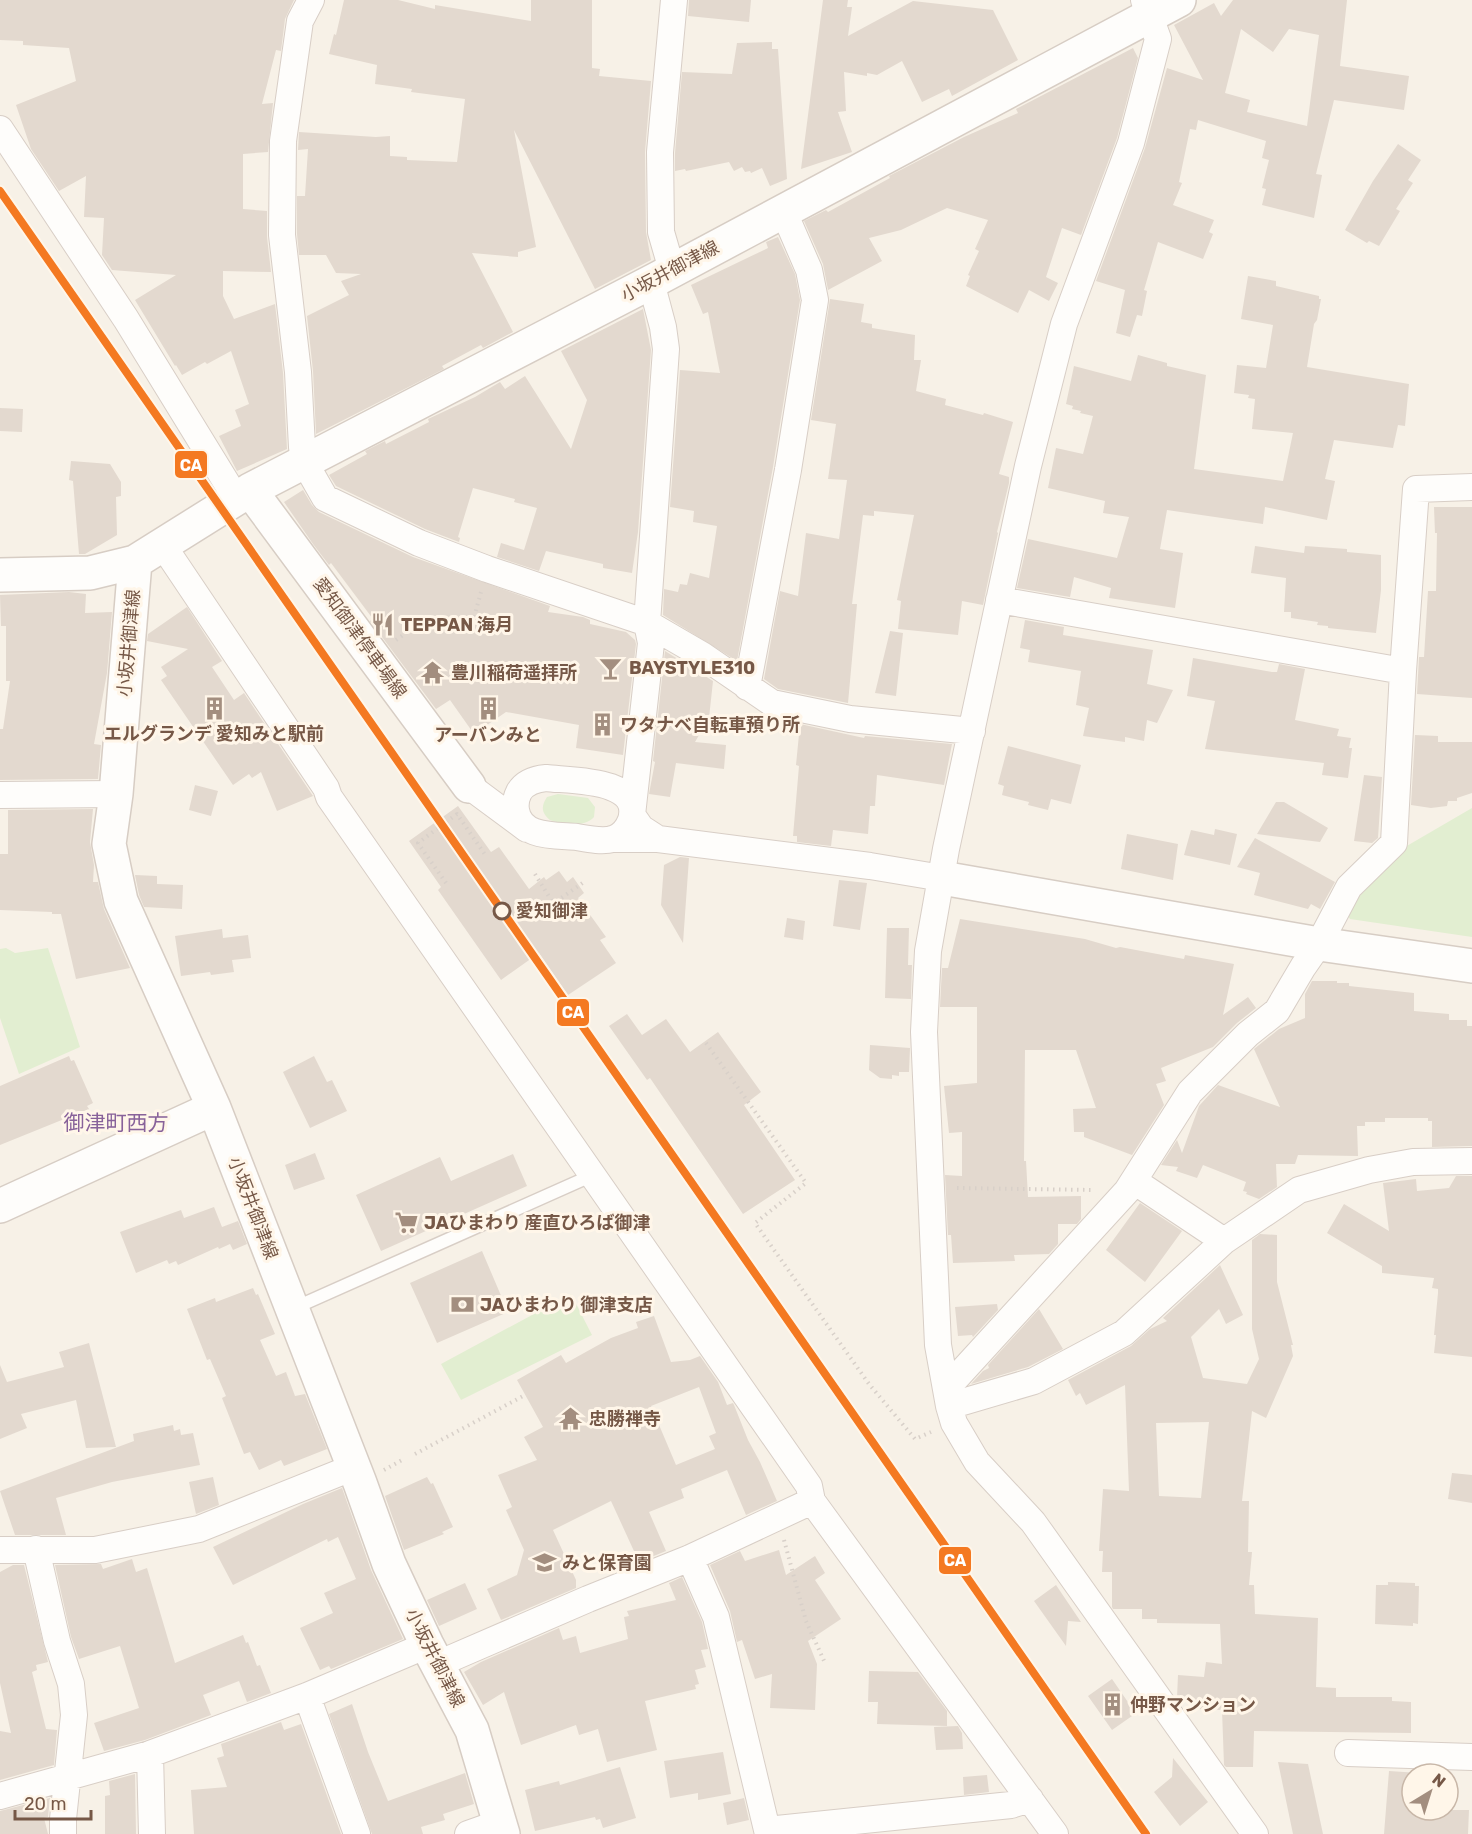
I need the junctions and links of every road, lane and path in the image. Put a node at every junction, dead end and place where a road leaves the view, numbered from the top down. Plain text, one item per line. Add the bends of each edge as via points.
1 (311, 0) edge
2 (674, 0) edge
3 (1179, 0) edge
4 (1146, 8) edge
5 (0, 129) edge
6 (783, 210) junction
7 (662, 276) junction
8 (305, 463) junction
9 (1472, 488) edge
10 (243, 494) junction
11 (162, 544) junction
12 (135, 562) junction
13 (487, 569) junction
14 (0, 575) edge
15 (999, 600) junction
16 (646, 622) junction
17 (374, 657) junction
18 (1403, 671) junction
19 (747, 687) junction
20 (972, 731) junction
21 (525, 784) junction
22 (607, 785) junction
23 (634, 786) junction
24 (478, 793) junction
25 (116, 794) junction
26 (0, 795) edge
27 (632, 815) junction
28 (530, 831) junction
29 (612, 839) junction
30 (658, 839) junction
31 (486, 856) dead end
32 (535, 874) dead end
33 (942, 878) junction
34 (584, 882) dead end
35 (446, 883) dead end
36 (553, 903) junction
37 (537, 915) dead end
38 (1319, 944) junction
39 (1472, 966) edge
40 (706, 1043) dead end
41 (214, 1108) junction
42 (1472, 1161) edge
43 (593, 1175) junction
44 (1130, 1186) junction
45 (930, 1188) junction
46 (0, 1206) edge
47 (1224, 1241) junction
48 (292, 1308) junction
49 (525, 1395) dead end
50 (950, 1406) junction
51 (415, 1454) dead end
52 (354, 1467) junction
53 (812, 1501) junction
54 (778, 1516) junction
55 (36, 1549) junction
56 (0, 1550) edge
57 (690, 1558) junction
58 (433, 1655) junction
59 (825, 1663) dead end
60 (307, 1696) junction
61 (74, 1715) junction
62 (1348, 1753) dead end
63 (150, 1754) junction
64 (1472, 1757) edge
65 (98, 1770) junction
66 (68, 1778) junction
67 (0, 1796) edge
68 (1030, 1799) junction
69 (501, 1829) edge
70 (767, 1832) edge
71 (1253, 1833) edge
72 (63, 1834) edge
73 (152, 1834) edge
74 (357, 1834) edge
75 (468, 1834) edge
76 (1055, 1834) edge

1 - 8 street via 300,21 283,141 282,235
2 - 7 street via 660,152
3 - 4 main road, 小坂井御津線
4 - 6 main road, 小坂井御津線
4 - 15 street via 1158,39 1131,143 1064,324
5 - 10 street
6 - 7 main road, 小坂井御津線
6 - 19 street via 808,270 815,300
7 - 8 main road, 小坂井御津線
7 - 16 street via 666,349
8 - 10 main road, 小坂井御津線
8 - 13 street via 325,498 419,543
9 - 18 street via 1416,489
10 - 11 main road, 小坂井御津線
10 - 17 main road, 愛知御津停車場線
11 - 12 main road, 小坂井御津線
11 - 43 street via 329,796
12 - 14 main road, 小坂井御津線 via 90,573
12 - 25 main road, 小坂井御津線
13 - 16 street
13 - 17 path via 472,625 420,623
15 - 18 street
15 - 20 street
16 - 19 street
16 - 23 street via 651,643
17 - 24 main road, 愛知御津停車場線
18 - 38 street via 1394,843 1349,887
19 - 20 street via 772,703 850,718
20 - 33 street
21 - 22 street via 546,778
21 - 24 street via 507,797
21 - 28 street via 515,803 516,814
22 - 23 street
22 - 27 street via 626,795
23 - 27 street
24 - 28 street
25 - 26 street
25 - 41 main road, 小坂井御津線 via 109,844 121,901
27 - 29 street via 629,826
27 - 30 street via 641,828
28 - 29 street
29 - 30 street
30 - 33 street
31 - 35 path via 457,814 418,843
32 - 36 path
33 - 38 main road
33 - 45 street via 928,951 924,1032
34 - 36 path
36 - 37 path
38 - 39 main road
38 - 44 street via 1277,1011 1190,1092
40 - 50 path via 806,1183 755,1222 869,1384 915,1439
41 - 46 main road
41 - 48 main road, 小坂井御津線
42 - 47 street via 1413,1162 1299,1190
43 - 48 lane
43 - 53 street via 809,1486
44 - 45 path
44 - 47 street
44 - 50 street
45 - 50 street via 938,1345
47 - 50 street via 1124,1333 1034,1381
48 - 52 main road, 小坂井御津線
49 - 51 path
50 - 71 street via 977,1462 1033,1522
52 - 55 street via 199,1529 95,1550
52 - 58 main road, 小坂井御津線 via 389,1564
53 - 54 street
53 - 68 street
54 - 57 street
54 - 59 path via 806,1621
55 - 56 street
55 - 61 street via 70,1684
57 - 58 street
57 - 70 street via 716,1617
58 - 60 street
58 - 69 main road, 小坂井御津線 via 472,1730
60 - 63 street
60 - 74 street
61 - 65 street
61 - 66 street
62 - 64 street
63 - 65 street
63 - 73 street
65 - 66 street
66 - 67 street
66 - 72 street
68 - 70 street via 1011,1805
68 - 76 street
69 - 75 street

